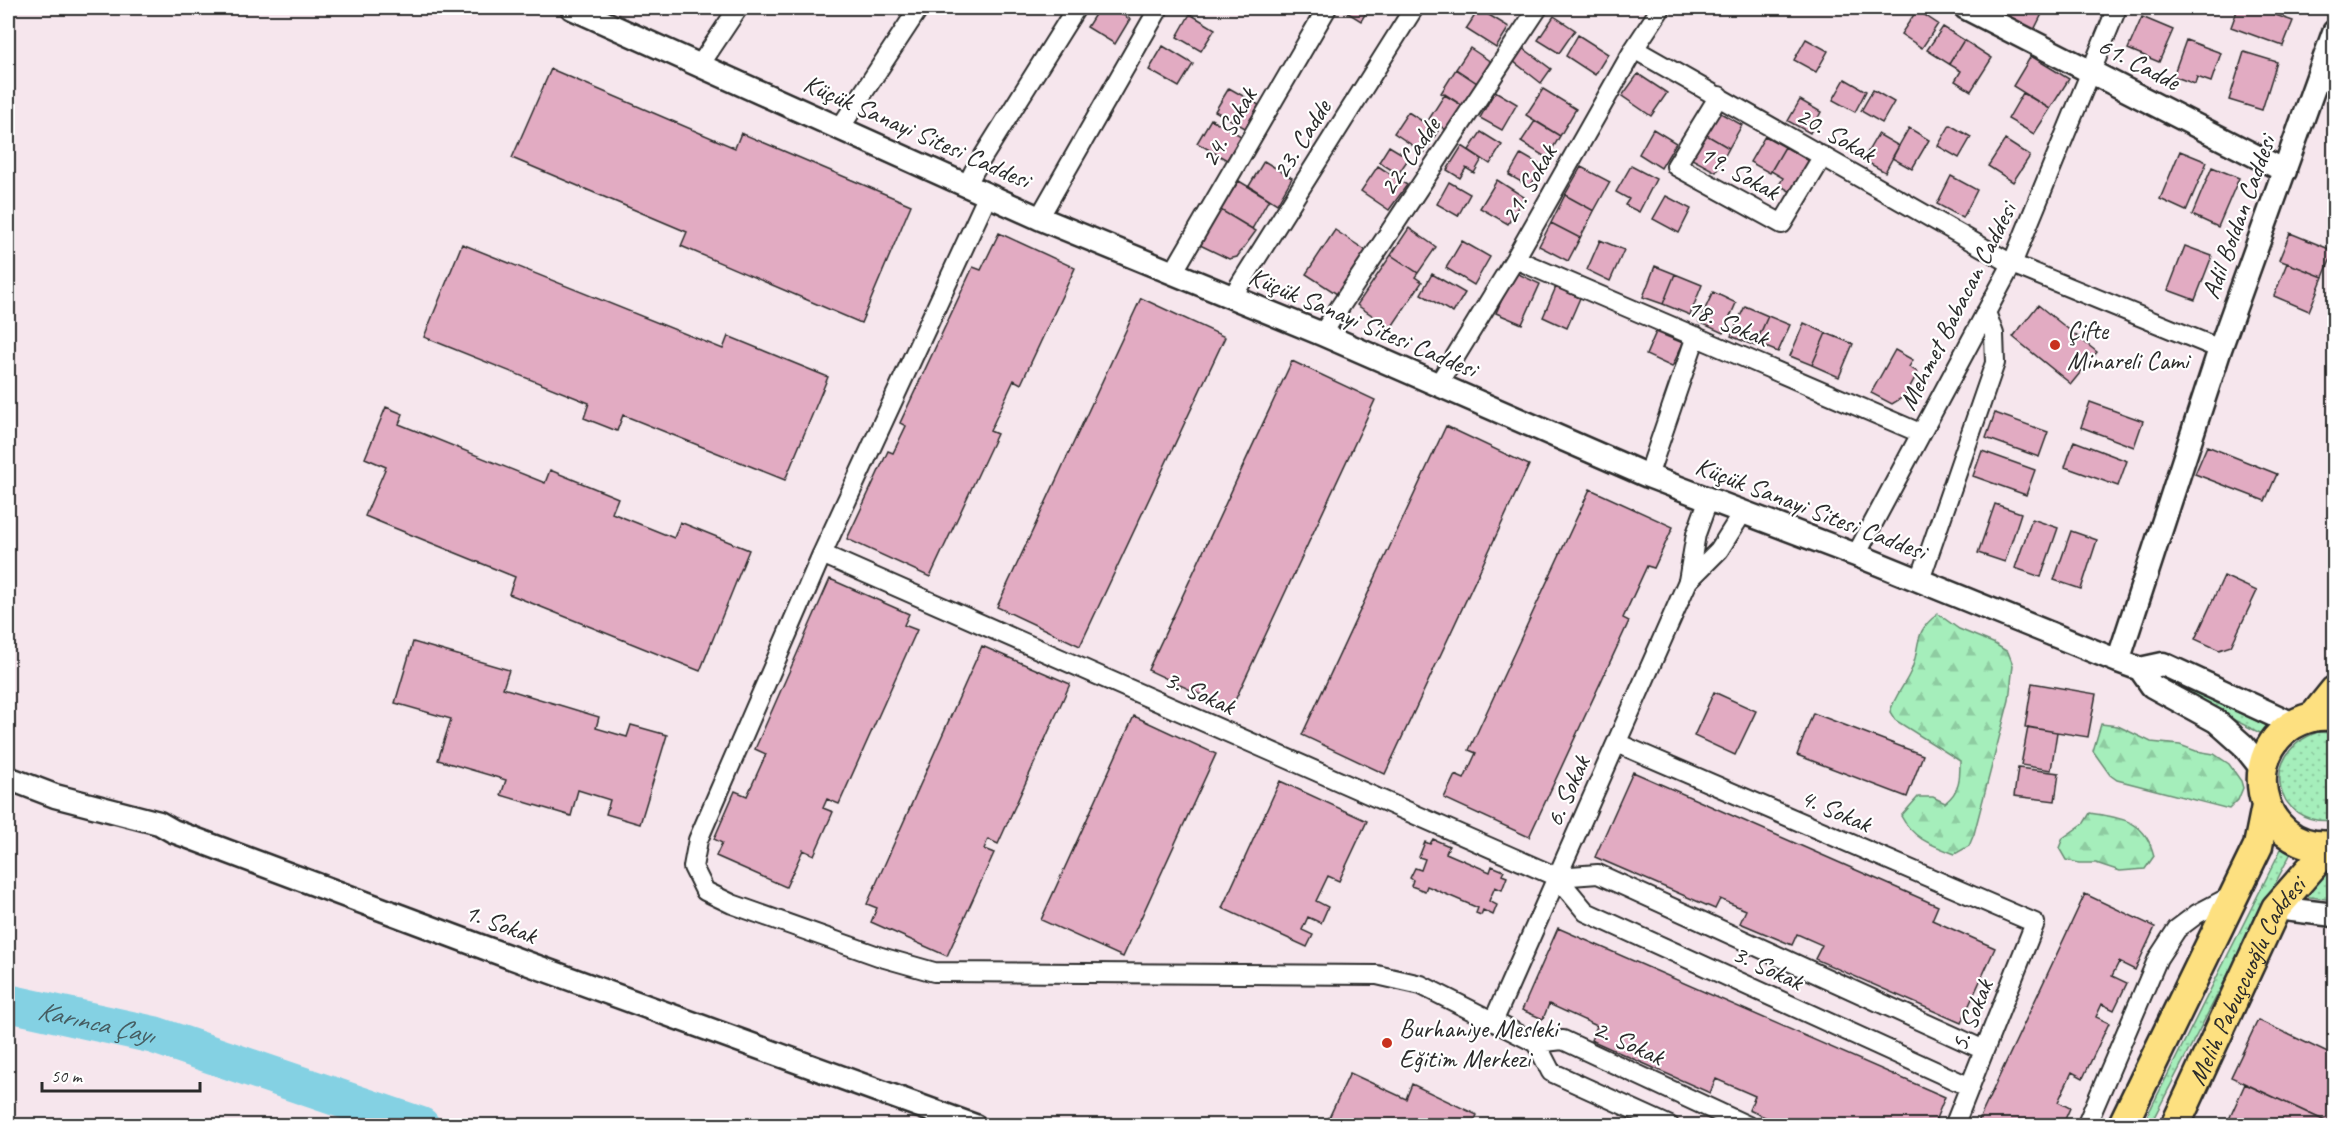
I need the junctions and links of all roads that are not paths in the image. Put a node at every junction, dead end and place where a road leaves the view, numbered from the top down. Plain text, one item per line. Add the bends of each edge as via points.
1 (574, 8) edge
2 (738, 8) edge
3 (1076, 8) edge
4 (1159, 8) edge
5 (1327, 8) edge
6 (1414, 8) edge
7 (1538, 8) edge
8 (1661, 8) edge
9 (1966, 8) edge
10 (2117, 8) edge
11 (909, 11) edge
12 (1989, 13) edge
13 (2334, 32) edge
14 (1634, 49) junction
15 (700, 65) junction
16 (2093, 71) junction
17 (1719, 96) junction
18 (840, 128) junction
19 (1823, 156) junction
20 (2285, 171) junction
21 (967, 185) junction
22 (988, 195) junction
23 (1039, 218) junction
24 (1515, 259) junction
25 (2012, 264) junction
26 (1174, 271) junction
27 (1232, 297) junction
28 (1986, 312) junction
29 (1322, 334) junction
30 (1696, 336) junction
31 (2220, 349) junction
32 (1438, 385) junction
33 (1920, 433) junction
34 (1648, 476) junction
35 (1709, 498) junction
36 (1743, 512) junction
37 (822, 554) junction
38 (1857, 555) junction
39 (1920, 580) junction
40 (1688, 581) junction
41 (2118, 661) junction
42 (2140, 669) junction
43 (2334, 691) edge
44 (2314, 719) edge
45 (1617, 743) junction
46 (2262, 769) junction
47 (8, 778) edge
48 (2266, 806) junction
49 (2333, 845) edge
50 (1557, 877) junction
51 (2235, 894) junction
52 (2276, 908) junction
53 (2334, 915) edge
54 (2035, 923) joint
55 (1493, 1022) junction
56 (1536, 1043) junction
57 (1984, 1050) junction
58 (1970, 1087) junction
59 (975, 1125) edge
60 (1670, 1125) edge
61 (1748, 1125) edge
62 (1954, 1125) edge
63 (2085, 1125) edge
64 (2122, 1125) edge
65 (2175, 1125) edge

1 - 15 street, Küçük Sanayi Sitesi Caddesi
2 - 15 street
3 - 21 street
4 - 23 street
5 - 26 street, 24. Sokak
6 - 27 street, 23. Cadde
7 - 29 street, 22. Cadde
8 - 14 street, 21. Sokak
9 - 12 street, 61. Cadde
10 - 16 street, Mehmet Babacan Caddesi
11 - 18 street
12 - 16 street, 61. Cadde
13 - 20 street, Adil Boldan Caddesi
14 - 17 street, 20. Sokak
14 - 24 street, 21. Sokak
15 - 18 street, Küçük Sanayi Sitesi Caddesi
16 - 20 street, 61. Cadde
16 - 25 street, Mehmet Babacan Caddesi
17 - 19 street, 20. Sokak
17 - 19 street, 19. Sokak via 1676,166 1782,224
18 - 21 street, Küçük Sanayi Sitesi Caddesi
19 - 25 street, 20. Sokak
20 - 31 street, Adil Boldan Caddesi
21 - 22 street, Küçük Sanayi Sitesi Caddesi
22 - 23 street, Küçük Sanayi Sitesi Caddesi
22 - 37 street
23 - 26 street, Küçük Sanayi Sitesi Caddesi
24 - 30 street, 18. Sokak
24 - 32 street, 21. Sokak
25 - 28 street, Mehmet Babacan Caddesi
25 - 31 street, 20. Sokak
26 - 27 street, Küçük Sanayi Sitesi Caddesi
27 - 29 street, Küçük Sanayi Sitesi Caddesi
28 - 33 street, Mehmet Babacan Caddesi
28 - 39 street via 1994,334 1995,363
29 - 32 street, Küçük Sanayi Sitesi Caddesi
30 - 33 street, 18. Sokak
30 - 34 street
31 - 41 street, Adil Boldan Caddesi
32 - 34 street, Küçük Sanayi Sitesi Caddesi
33 - 38 street, Mehmet Babacan Caddesi
34 - 35 street, Küçük Sanayi Sitesi Caddesi
35 - 36 street, Küçük Sanayi Sitesi Caddesi
35 - 40 street via 1696,534
36 - 38 street, Küçük Sanayi Sitesi Caddesi
36 - 40 street via 1719,550
37 - 50 street, 3. Sokak
37 - 55 street via 698,840 693,867 705,891 881,957 934,972 1377,975 1421,985
38 - 39 street, Küçük Sanayi Sitesi Caddesi
39 - 41 street, Küçük Sanayi Sitesi Caddesi
40 - 45 street, 6. Sokak
41 - 42 street, Küçük Sanayi Sitesi Caddesi
42 - 44 street, Küçük Sanayi Sitesi Caddesi via 2163,664
42 - 46 street, Küçük Sanayi Sitesi Caddesi via 2152,686 2216,721
43 - 44 main road
44 - 46 main road via 2276,738
45 - 50 street, 6. Sokak
45 - 54 street, 4. Sokak
46 - 48 main road
47 - 59 street, 1. Sokak via 55,796 159,823 488,949
48 - 49 main road via 2288,833 2307,842
48 - 51 main road, Melih Pabuçcuoğlu Caddesi via 2258,846
49 - 52 main road, Melih Pabuçcuoğlu Caddesi
50 - 55 street, 6. Sokak
50 - 57 street, 3. Sokak via 1598,874
50 - 58 street, 3. Sokak via 1586,912
51 - 63 street via 2177,929 2158,958
51 - 64 main road, Melih Pabuçcuoğlu Caddesi
52 - 53 street
52 - 65 main road, Melih Pabuçcuoğlu Caddesi
54 - 57 street, 5. Sokak
55 - 56 street
56 - 60 street via 1551,1072
56 - 61 street, 2. Sokak via 1563,1040
57 - 58 street, 5. Sokak
58 - 62 street, 5. Sokak

